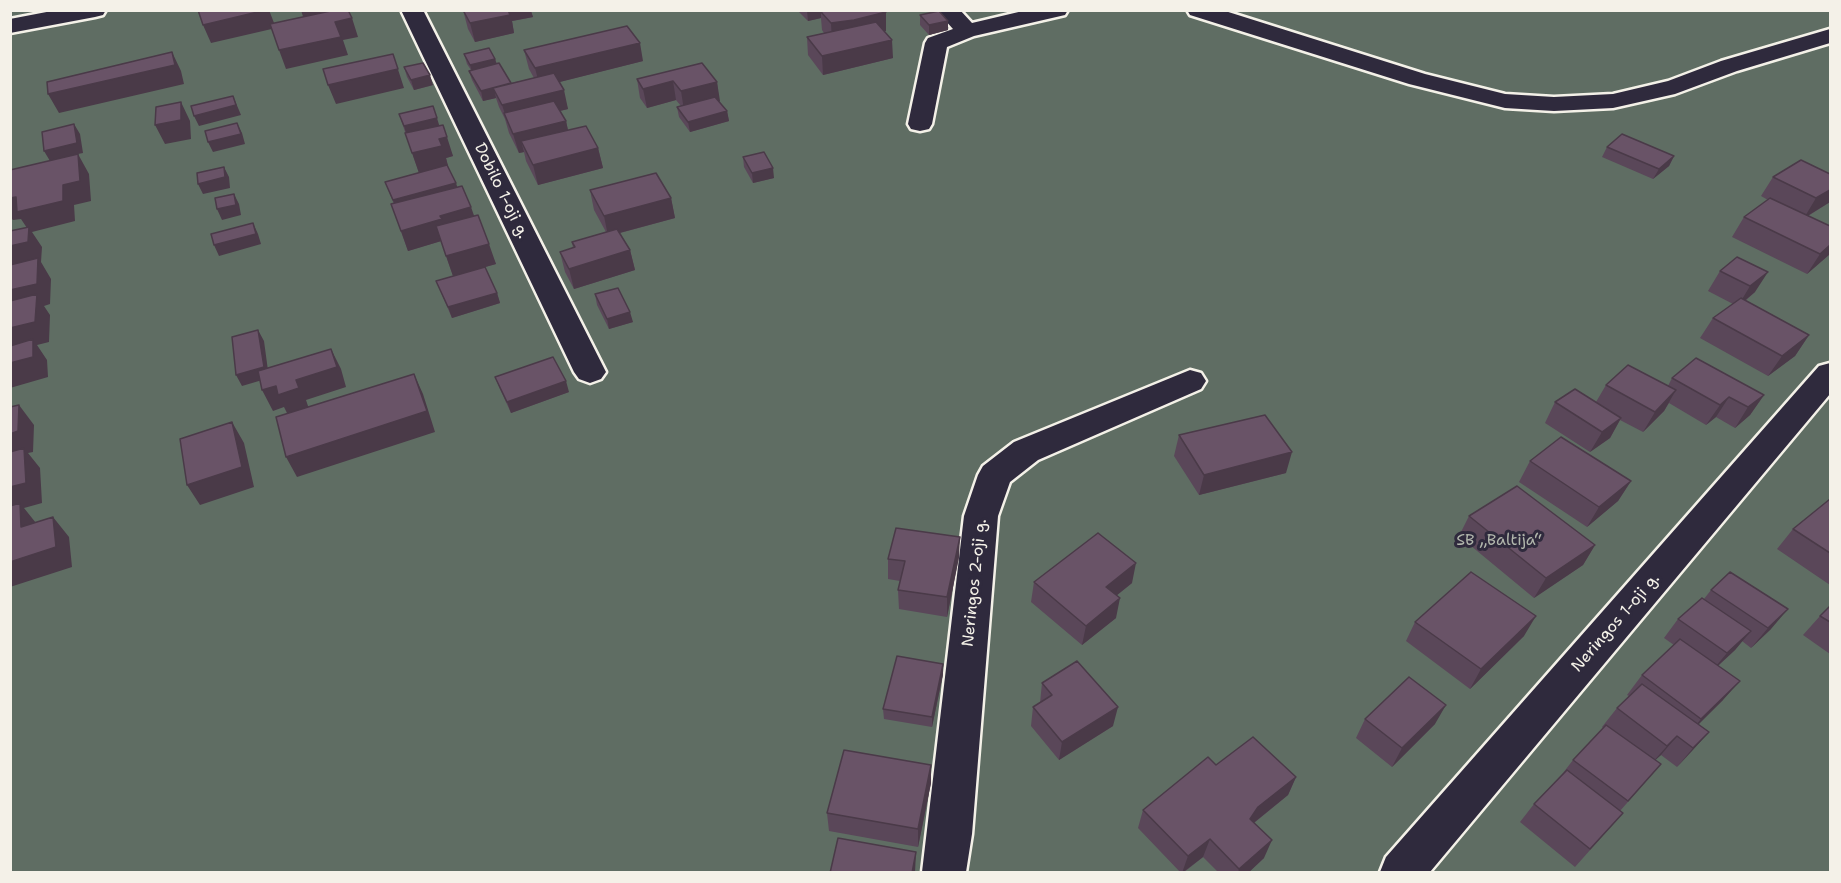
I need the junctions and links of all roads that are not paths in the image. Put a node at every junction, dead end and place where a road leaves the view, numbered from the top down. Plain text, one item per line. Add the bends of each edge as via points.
1 (95, 10) edge
2 (412, 10) edge
3 (947, 10) edge
4 (1057, 10) edge
5 (1198, 10) edge
6 (10, 26) edge
7 (967, 31) junction
8 (1830, 36) edge
9 (920, 124) dead end
10 (590, 372) dead end
11 (1830, 374) edge
12 (1190, 381) dead end
13 (944, 873) edge
14 (1402, 873) edge

1 - 6 street
2 - 10 street, Dobilo 1-oji g.
3 - 7 street
4 - 7 street
5 - 8 street via 1417,79 1505,101 1554,104 1613,101 1675,87 1729,66
7 - 9 street via 936,43
11 - 14 street, Neringos 1-oji g.
12 - 13 street, Neringos 2-oji g. via 1026,451 995,475 981,516

